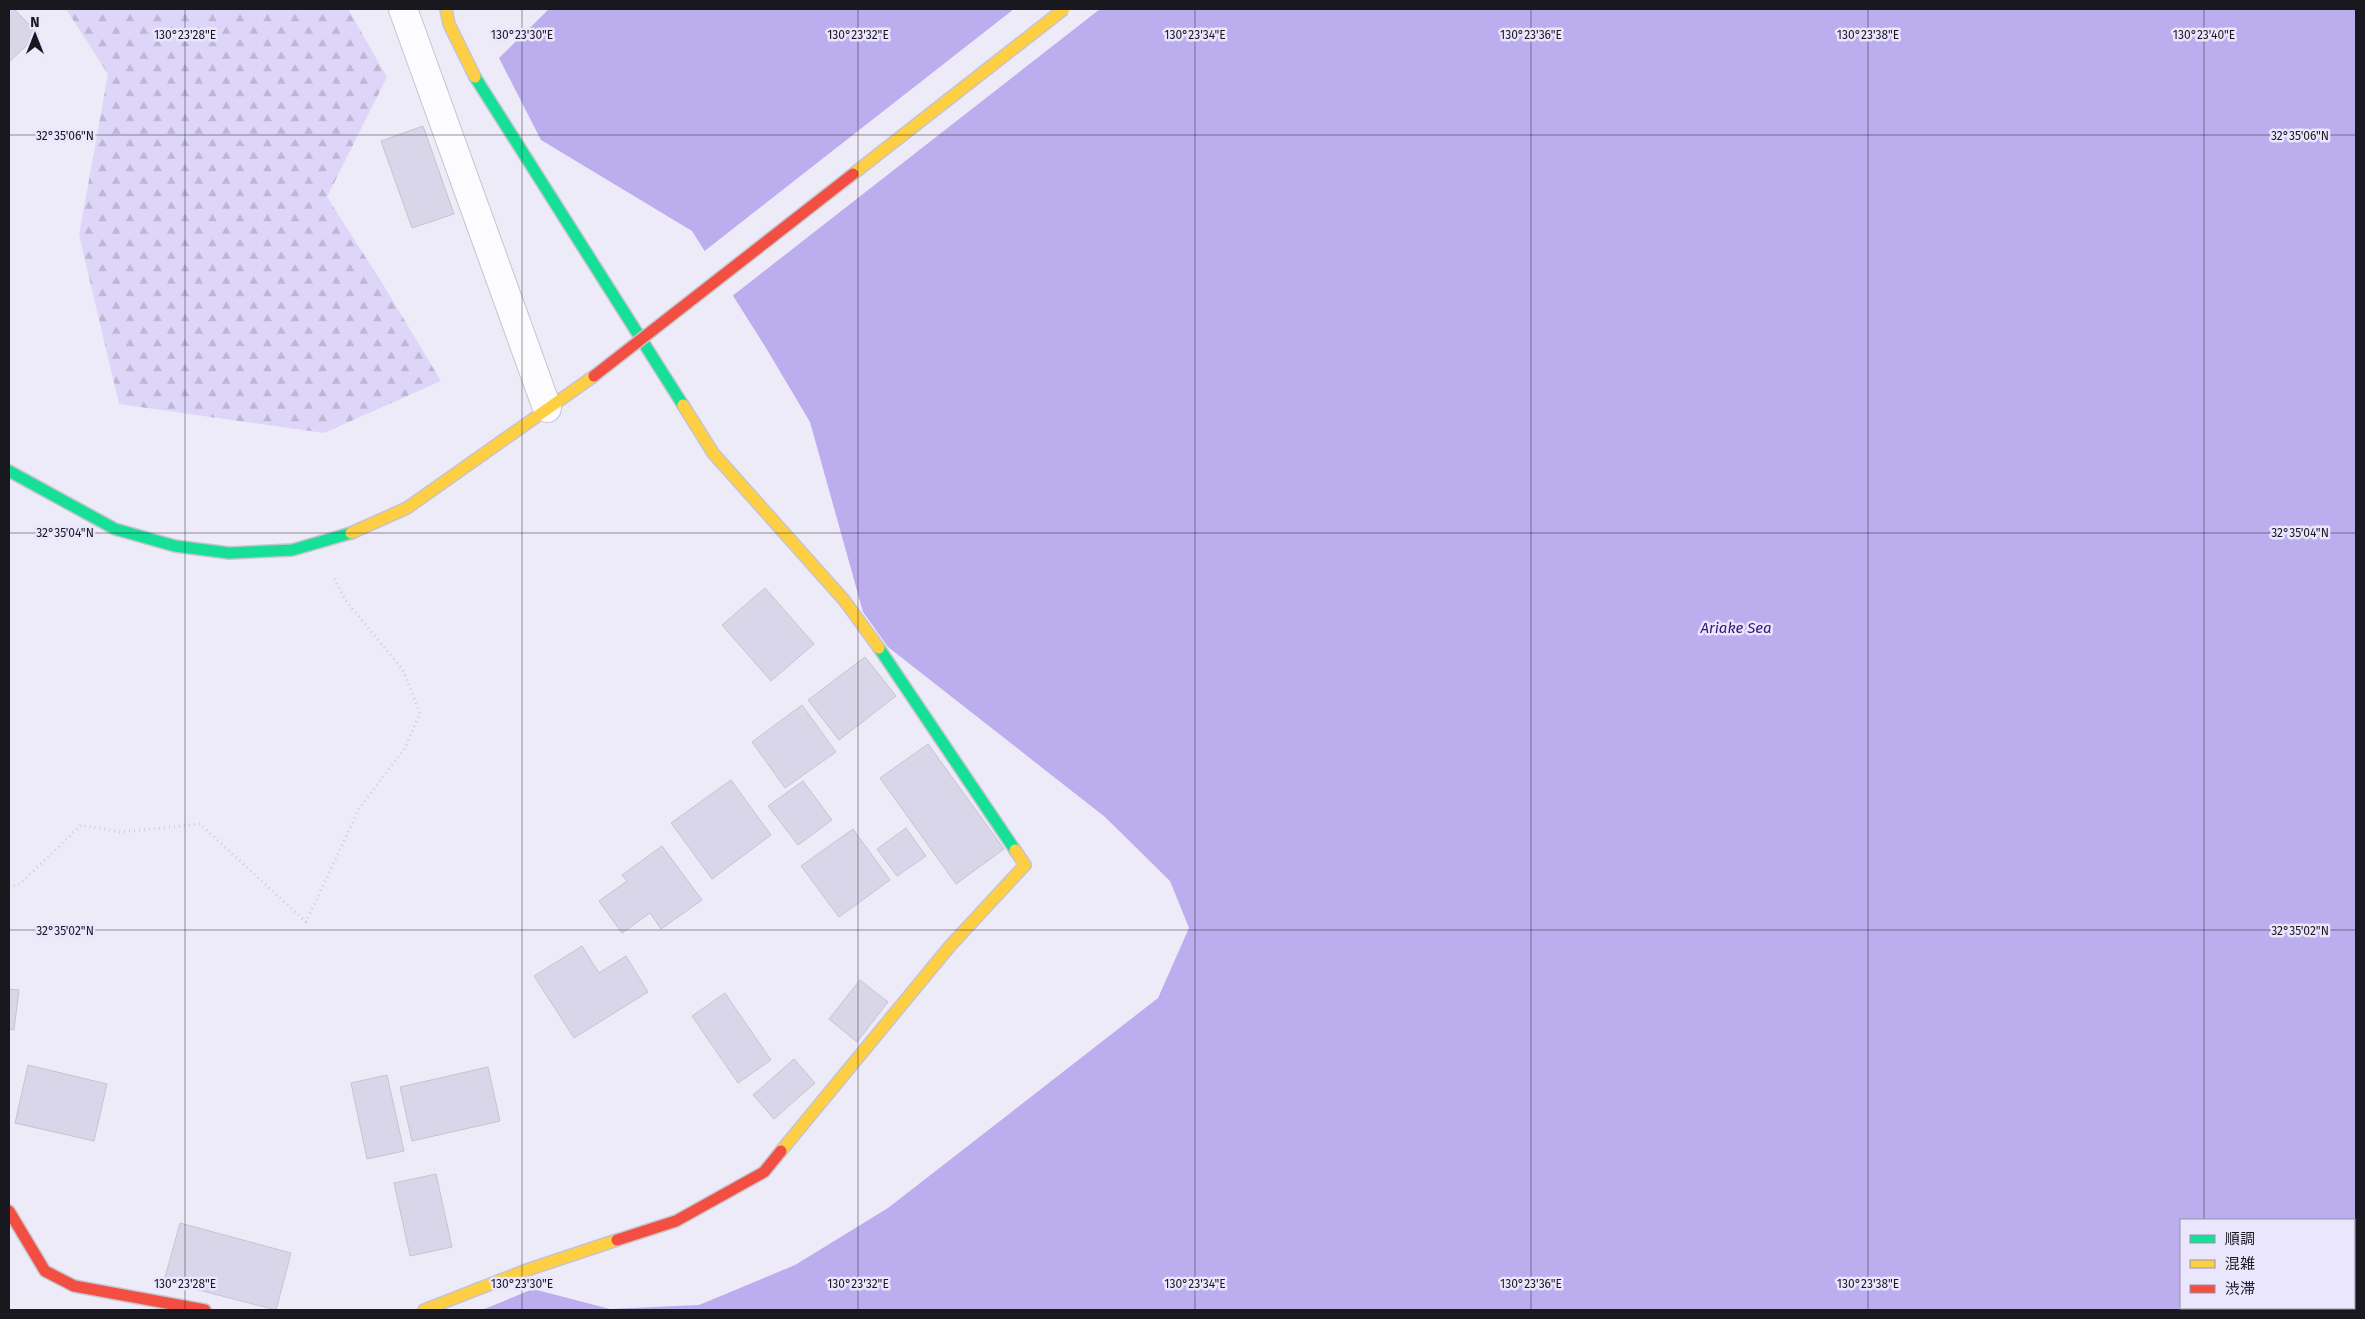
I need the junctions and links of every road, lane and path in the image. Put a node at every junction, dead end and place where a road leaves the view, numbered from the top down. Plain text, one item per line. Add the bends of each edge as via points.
1 (403, 9) edge
2 (446, 9) edge
3 (1064, 9) edge
4 (547, 408) junction
5 (9, 472) edge
6 (318, 544) junction
7 (9, 887) edge
8 (9, 1211) edge
9 (205, 1310) edge
10 (424, 1310) edge

1 - 4 street
2 - 10 street via 449,24 474,74 713,453 844,600 1025,865 950,946 764,1172 676,1221 524,1271
3 - 4 street, bridge via 594,376
4 - 6 street via 408,508
5 - 6 street via 115,529 175,546 229,553 292,550
6 - 7 path via 345,600 403,670 420,713 405,748 359,809 306,922 200,824 121,832 81,825 20,884
8 - 9 street via 45,1271 74,1286

